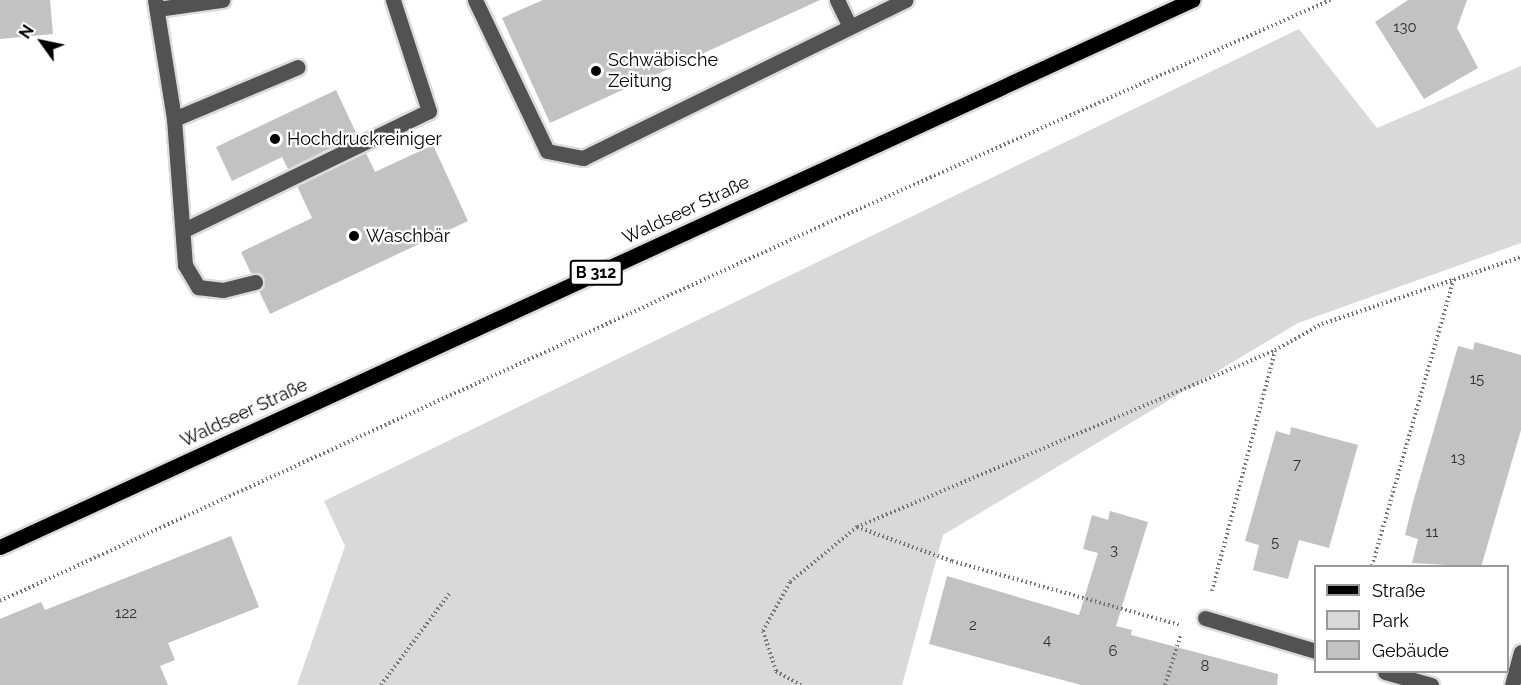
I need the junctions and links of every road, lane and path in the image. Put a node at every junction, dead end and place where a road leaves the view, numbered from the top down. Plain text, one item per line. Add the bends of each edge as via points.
1 (222, 0) edge
2 (393, 0) edge
3 (475, 0) edge
4 (837, 0) edge
5 (905, 0) edge
6 (1192, 0) edge
7 (1330, 0) edge
8 (156, 4) edge
9 (849, 25) junction
10 (298, 67) dead end
11 (174, 119) junction
12 (186, 229) junction
13 (1521, 257) edge
14 (1454, 278) junction
15 (255, 282) dead end
16 (1275, 350) junction
17 (857, 527) junction
18 (0, 547) edge
19 (1373, 565) edge
20 (449, 594) dead end
21 (0, 601) edge
22 (1205, 618) joint
23 (1314, 650) edge
24 (1521, 652) edge
25 (1389, 673) edge
26 (381, 685) edge
27 (801, 685) edge
28 (1165, 685) edge
29 (1431, 685) edge
30 (1512, 685) edge

1 - 8 street
2 - 12 street via 429,111
3 - 9 street via 547,152 584,158
4 - 9 street
5 - 9 street
6 - 18 main road, Waldseer Straße / B 312
7 - 21 path via 823,225
8 - 11 street
10 - 11 street
11 - 12 street
12 - 15 street via 185,265 198,287 223,290
13 - 14 path
14 - 16 path via 1322,324
14 - 19 path
16 - 17 path
16 - 22 path
17 - 27 path via 790,582 763,631 776,671
17 - 28 path via 952,561 1183,626
20 - 26 path
22 - 23 street
24 - 30 street
25 - 29 street

